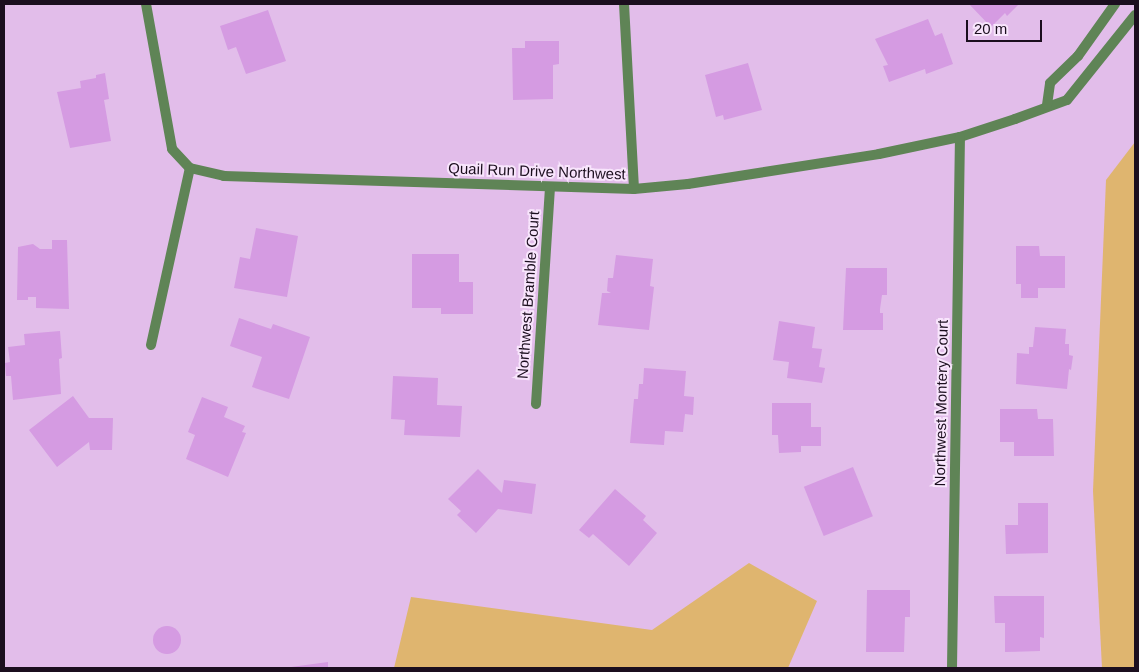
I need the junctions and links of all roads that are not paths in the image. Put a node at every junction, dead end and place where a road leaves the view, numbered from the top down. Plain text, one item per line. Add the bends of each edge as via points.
1 (146, 4) edge
2 (624, 4) edge
3 (1115, 4) edge
4 (1135, 15) edge
5 (1047, 105) junction
6 (960, 137) junction
7 (190, 168) junction
8 (550, 187) junction
9 (634, 189) junction
10 (150, 346) dead end
11 (536, 404) dead end
12 (952, 668) edge

1 - 7 street via 172,150
2 - 9 street
3 - 5 street via 1078,56 1050,83
4 - 5 street, Quail Run Drive Northwest via 1067,100
5 - 6 street, Quail Run Drive Northwest
6 - 9 street, Quail Run Drive Northwest via 879,154 688,184
6 - 12 street, Northwest Montery Court
7 - 8 street, Quail Run Drive Northwest via 224,176
7 - 10 street
8 - 9 street, Quail Run Drive Northwest
8 - 11 street, Northwest Bramble Court

